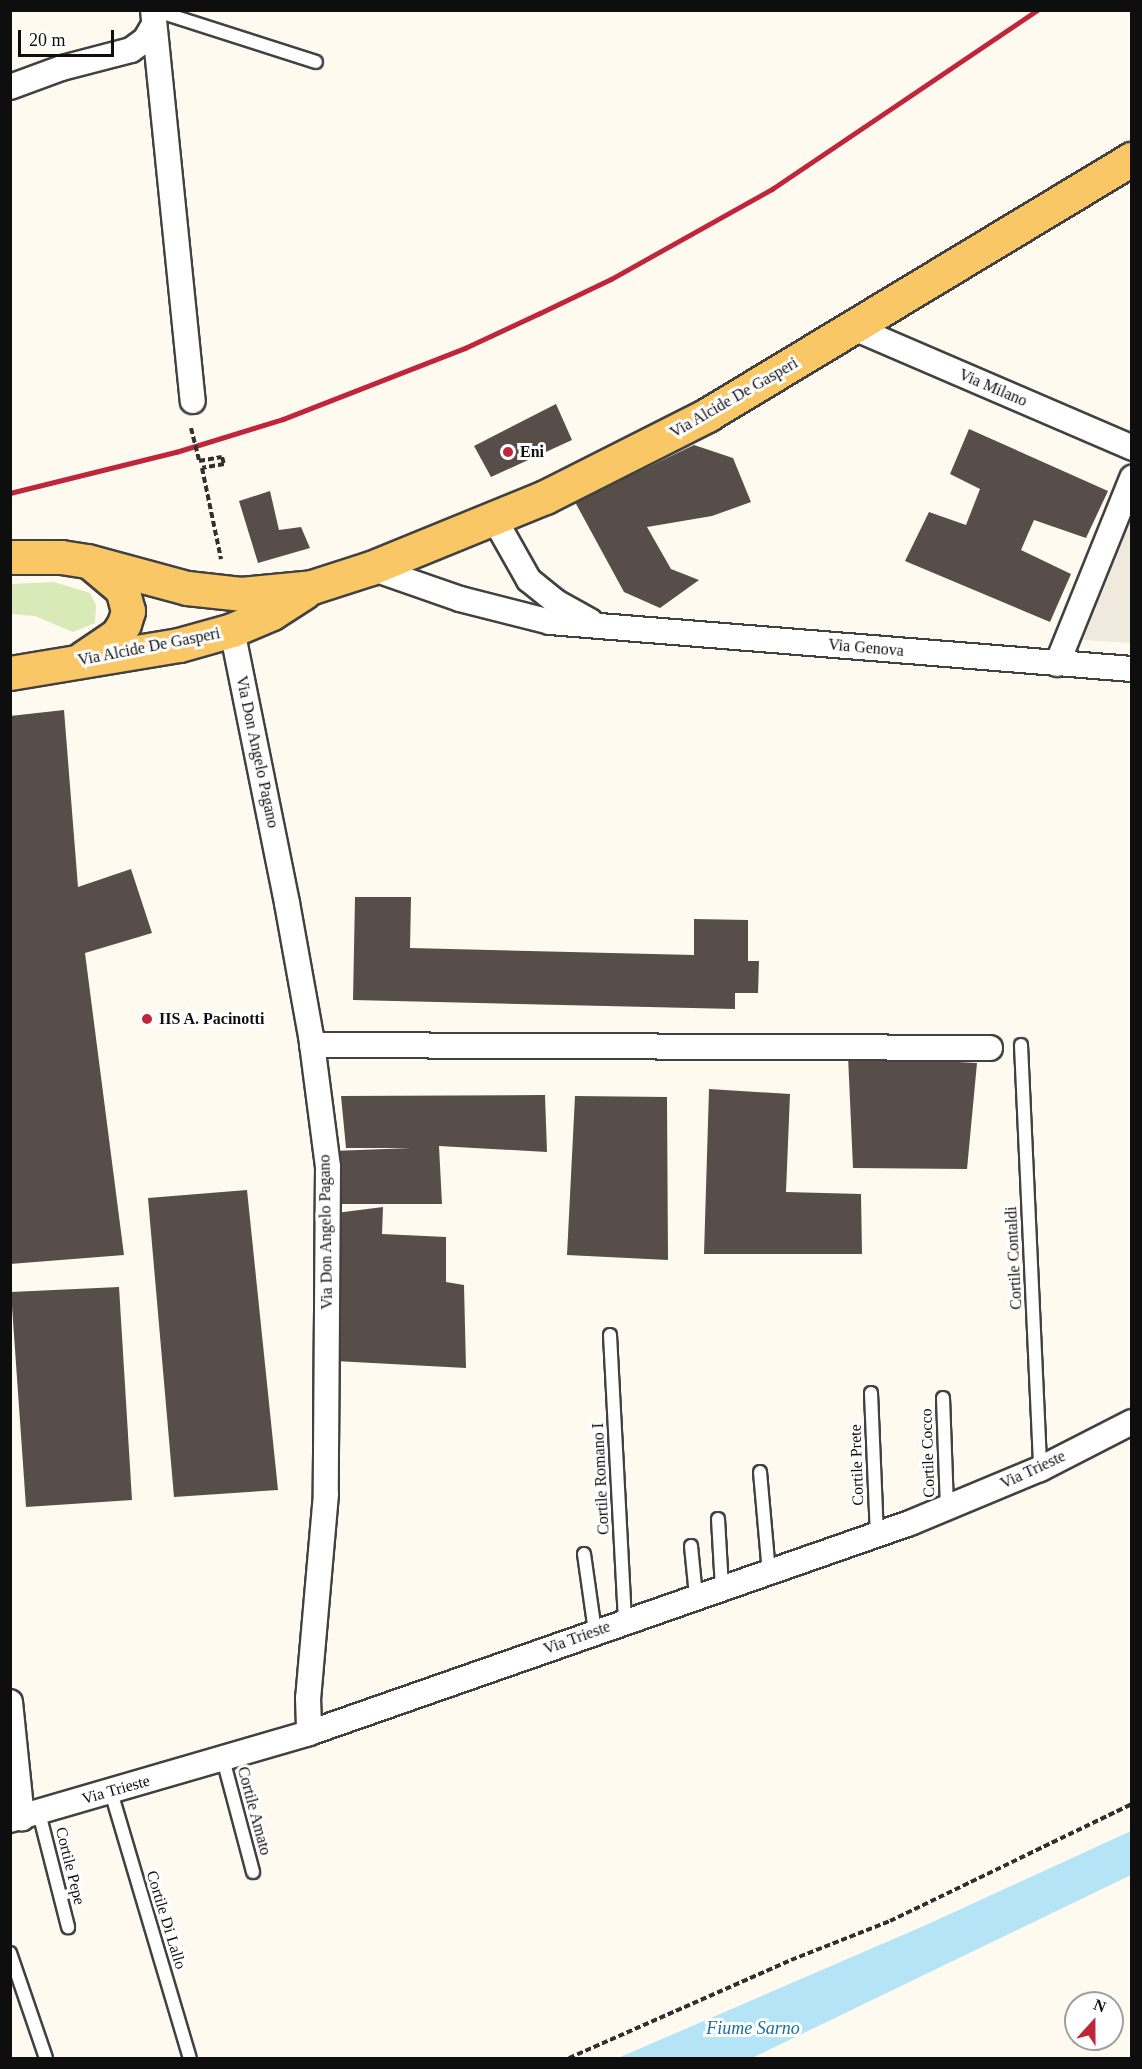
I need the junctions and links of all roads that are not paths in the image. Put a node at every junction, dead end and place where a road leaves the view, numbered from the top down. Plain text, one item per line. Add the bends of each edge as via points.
1 (153, 16) edge
2 (316, 62) dead end
3 (10, 87) edge
4 (1131, 159) edge
5 (854, 328) junction
6 (193, 401) dead end
7 (1131, 448) edge
8 (1131, 478) edge
9 (495, 520) junction
10 (10, 557) edge
11 (87, 561) junction
12 (371, 568) junction
13 (312, 587) junction
14 (600, 627) junction
15 (232, 630) junction
16 (76, 663) junction
17 (1057, 663) junction
18 (1131, 669) edge
19 (10, 673) edge
20 (312, 1045) junction
21 (1021, 1045) dead end
22 (990, 1048) dead end
23 (610, 1335) dead end
24 (871, 1393) dead end
25 (943, 1398) dead end
26 (1131, 1422) edge
27 (1040, 1469) junction
28 (760, 1472) dead end
29 (947, 1508) junction
30 (718, 1519) dead end
31 (877, 1535) junction
32 (691, 1546) dead end
33 (584, 1554) dead end
34 (769, 1572) junction
35 (722, 1588) junction
36 (696, 1596) junction
37 (625, 1621) junction
38 (595, 1631) junction
39 (10, 1702) edge
40 (309, 1733) junction
41 (223, 1759) junction
42 (111, 1792) junction
43 (24, 1817) edge
44 (253, 1872) dead end
45 (68, 1927) dead end
46 (10, 1953) edge
47 (46, 2058) edge
48 (190, 2058) edge

1 - 2 lane
1 - 3 street via 145,40 131,50
1 - 6 street
4 - 5 main road, Via Alcide De Gasperi
5 - 7 street, Via Milano
5 - 9 main road, Via Alcide De Gasperi via 707,416
8 - 17 street
9 - 12 main road, Via Alcide De Gasperi
9 - 14 street, Via Genova via 529,580 556,602
10 - 11 main road, Via Alcide De Gasperi
11 - 13 main road, Via Alcide De Gasperi via 187,588 232,594
11 - 16 main road via 122,589 128,611 117,635
12 - 13 main road, Via Alcide De Gasperi
12 - 14 street, Via Genova via 460,599 550,622
13 - 15 main road, Via Alcide De Gasperi via 272,612
14 - 17 street, Via Genova
15 - 16 main road, Via Alcide De Gasperi via 179,645
15 - 20 street, Via Don Angelo Pagano
16 - 19 main road, Via Alcide De Gasperi
17 - 18 street, Via Genova
20 - 22 street
20 - 40 street, Via Don Angelo Pagano via 328,1167 328,1202 326,1494 308,1698
21 - 27 lane, Cortile Contaldi
23 - 37 lane, Cortile Romano I
24 - 31 lane, Cortile Prete
25 - 29 lane, Cortile Cocco
26 - 27 street, Via Trieste
27 - 29 street, Via Trieste
28 - 34 lane
29 - 31 street, Via Trieste
30 - 35 lane
31 - 34 street, Via Trieste
32 - 36 lane
33 - 38 lane
34 - 35 street, Via Trieste
35 - 36 street, Via Trieste
36 - 37 street, Via Trieste
37 - 38 street, Via Trieste
38 - 40 street, Via Trieste
39 - 43 street
40 - 41 street, Via Trieste
41 - 42 street, Via Trieste
41 - 44 lane, Cortile Amato
42 - 43 street, Via Trieste
42 - 48 lane, Cortile Di Lallo
43 - 45 lane, Cortile Pepe
46 - 47 lane

